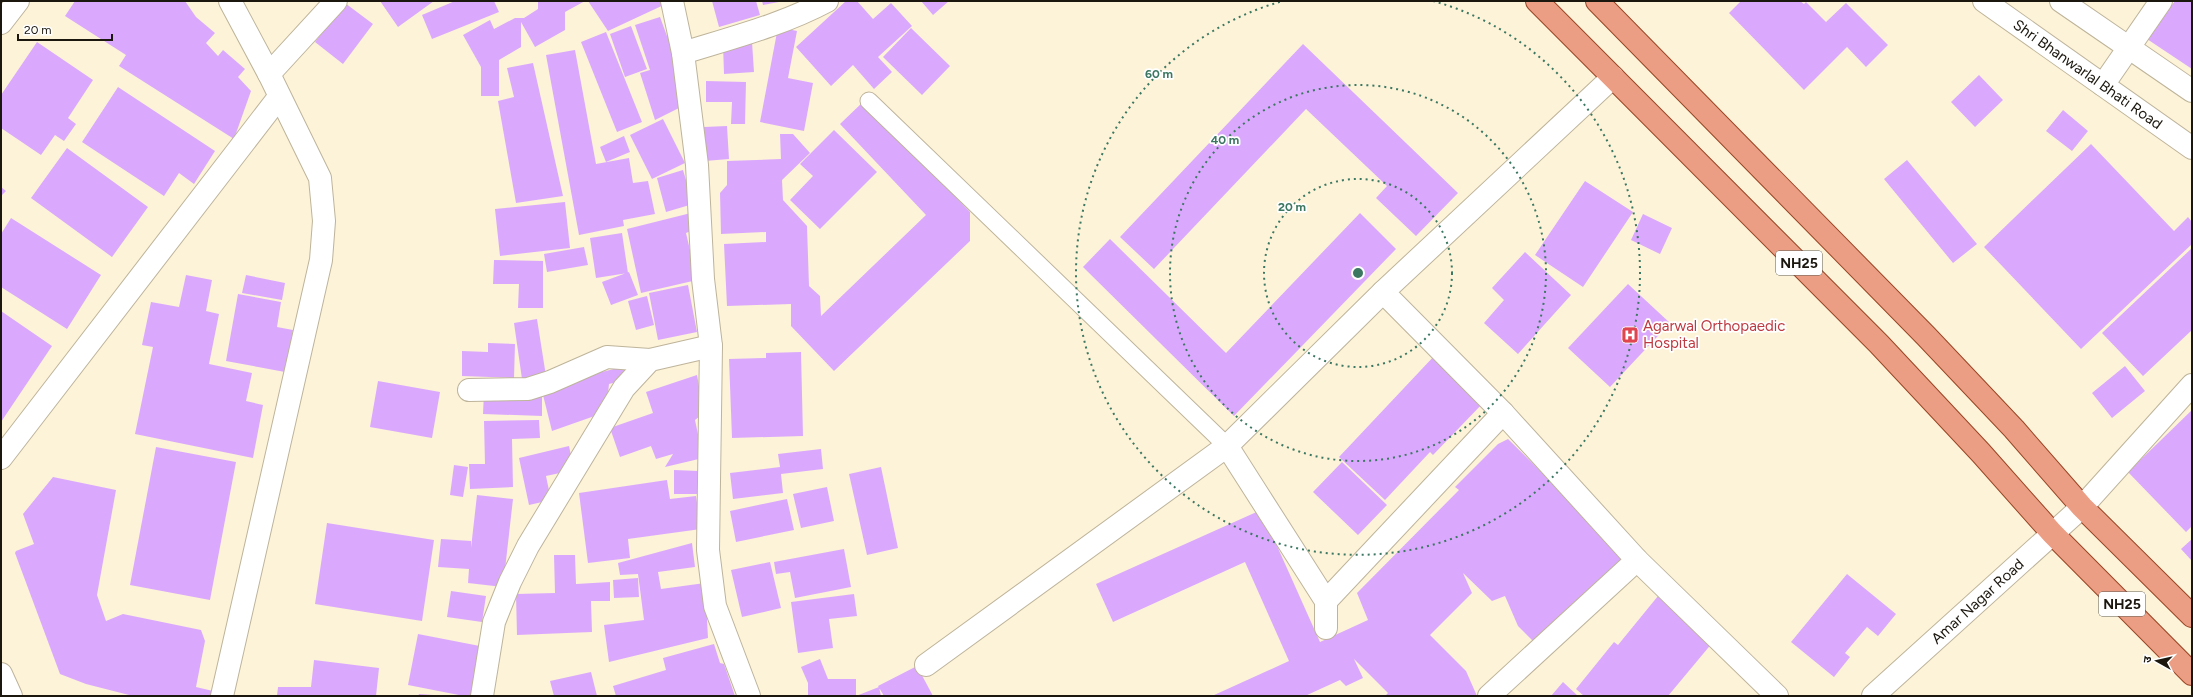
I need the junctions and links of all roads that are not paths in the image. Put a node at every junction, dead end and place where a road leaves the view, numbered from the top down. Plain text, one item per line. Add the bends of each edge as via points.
1 (18, 1) edge
2 (230, 1) edge
3 (336, 1) edge
4 (672, 1) edge
5 (827, 1) edge
6 (1537, 1) edge
7 (1597, 1) edge
8 (1984, 1) edge
9 (2061, 1) edge
10 (2162, 1) edge
11 (1, 23) edge
12 (2130, 47) junction
13 (682, 53) junction
14 (269, 74) junction
15 (1613, 78) junction
16 (2103, 85) junction
17 (2192, 91) edge
18 (279, 98) junction
19 (869, 101) dead end
20 (2192, 148) edge
21 (1384, 292) junction
22 (711, 346) junction
23 (650, 360) junction
24 (2192, 385) edge
25 (469, 390) dead end
26 (1503, 413) junction
27 (1227, 446) junction
28 (1, 458) edge
29 (2082, 507) junction
30 (2052, 533) junction
31 (1637, 560) junction
32 (1326, 601) junction
33 (2192, 616) edge
34 (1326, 628) dead end
35 (926, 665) dead end
36 (1, 674) edge
37 (2192, 674) edge
38 (11, 696) edge
39 (222, 696) edge
40 (482, 696) edge
41 (749, 696) edge
42 (1489, 696) edge
43 (1777, 696) edge
44 (1873, 696) edge

1 - 11 street
2 - 14 street
3 - 14 street
4 - 13 street
5 - 13 street via 769,26
6 - 15 main road, NH25
7 - 29 main road, NH25 via 1931,342 2014,429
8 - 16 street, Shri Bhanwarlal Bhati Road
9 - 12 street
10 - 12 street
12 - 16 street
12 - 17 street
13 - 22 street via 697,165 703,279
14 - 18 street
15 - 21 street
15 - 30 main road, NH25 via 1879,344
16 - 20 street, Shri Bhanwarlal Bhati Road
18 - 28 street
18 - 39 street via 320,178 324,221 321,260
19 - 27 lane
21 - 26 street
21 - 27 street
22 - 23 street
22 - 41 street via 708,550 715,606
23 - 25 street via 607,357 528,389
23 - 40 street via 624,388 528,546 494,622
24 - 29 street, Amar Nagar Road
26 - 31 street
26 - 32 street
27 - 32 street
27 - 35 street
29 - 30 street, Amar Nagar Road
29 - 33 main road, NH25
30 - 37 main road, NH25
30 - 44 street, Amar Nagar Road
31 - 42 street
31 - 43 street
32 - 34 street
36 - 38 street

